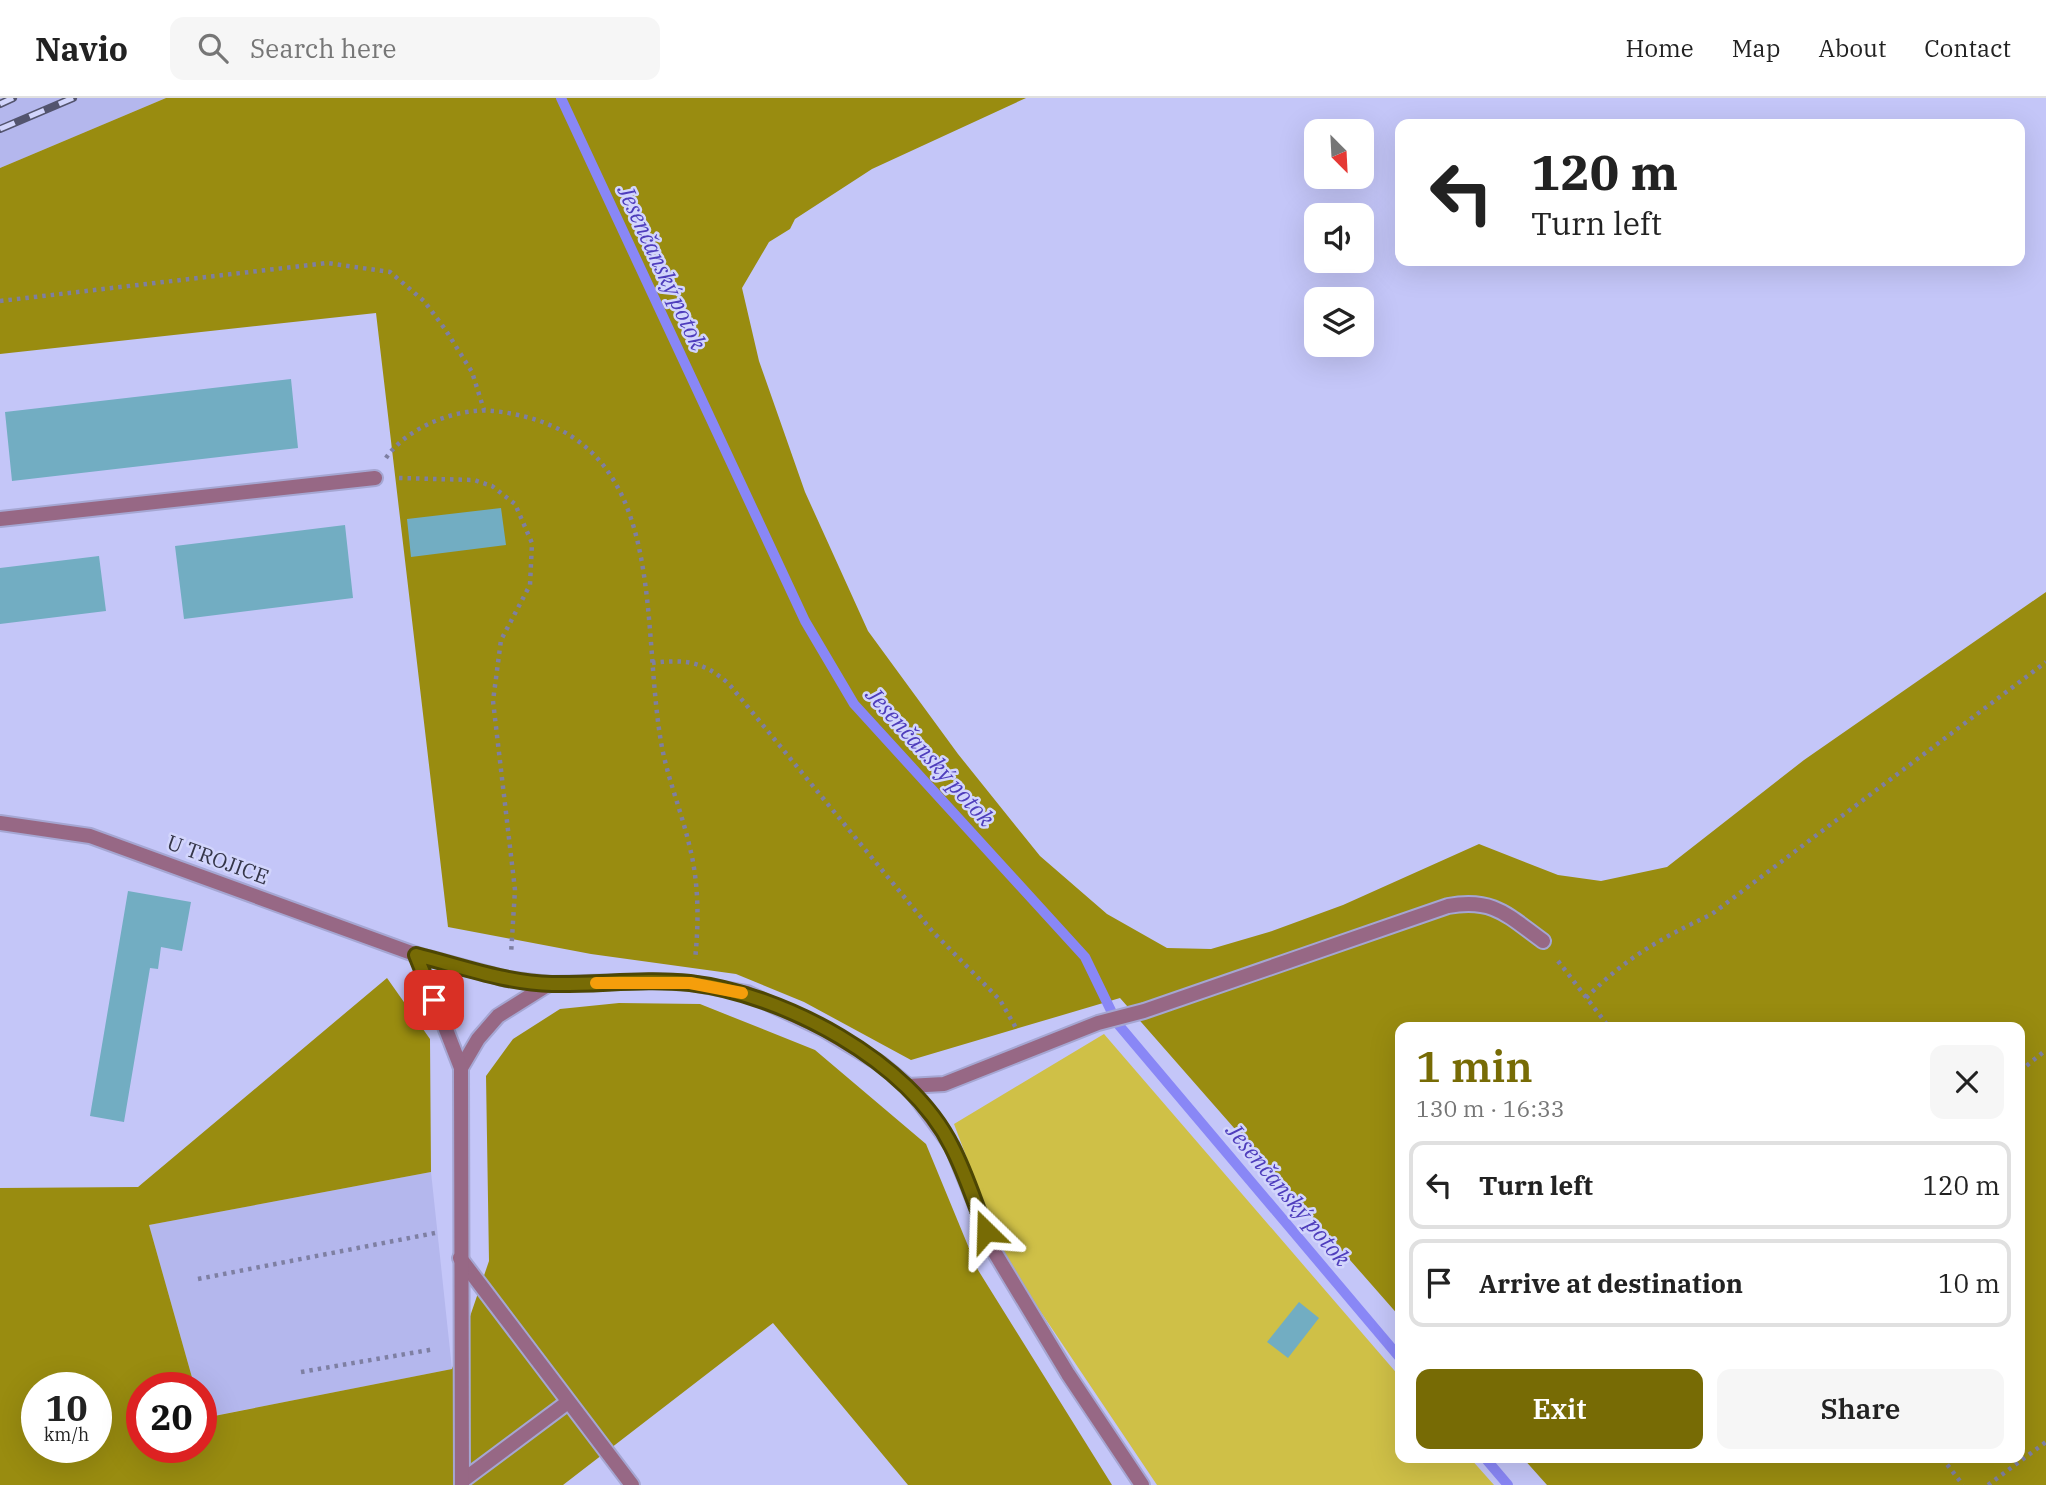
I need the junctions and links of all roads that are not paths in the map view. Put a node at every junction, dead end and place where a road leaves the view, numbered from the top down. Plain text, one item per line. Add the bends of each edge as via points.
1 (375, 478) road end
2 (0, 519) edge
3 (0, 823) edge
4 (1542, 941) road end
5 (416, 955) junction
6 (549, 984) junction
7 (461, 1068) junction
8 (908, 1086) junction
9 (460, 1258) junction
10 (568, 1402) junction
11 (462, 1483) edge
12 (632, 1485) edge
13 (1142, 1485) edge

1 - 2 street
3 - 5 street, U TROJICE via 120,845
4 - 8 street via 1508,915 1474,901 1417,914 1098,1023 944,1084
5 - 6 street, U TROJICE via 508,979
5 - 7 street
6 - 7 street via 498,1016
6 - 8 street, U TROJICE via 690,983 747,993 812,1024 881,1064
7 - 9 street
8 - 13 street, U TROJICE via 952,1146 995,1253
9 - 10 street
9 - 11 street
10 - 11 street
10 - 12 street

